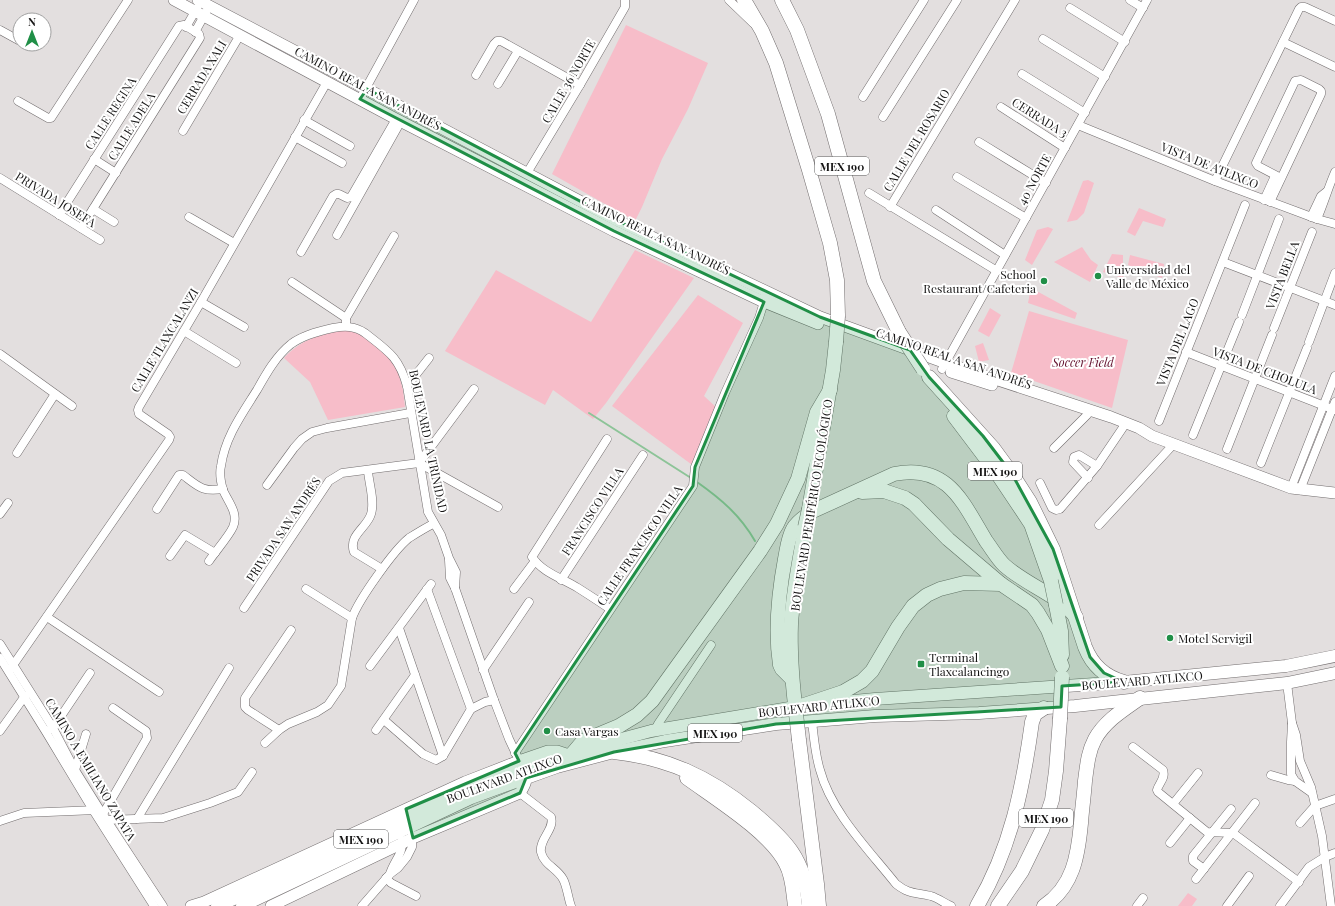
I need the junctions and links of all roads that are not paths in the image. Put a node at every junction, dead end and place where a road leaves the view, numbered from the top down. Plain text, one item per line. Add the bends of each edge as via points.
1 (128, 0) edge
2 (174, 0) edge
3 (414, 0) edge
4 (625, 0) edge
5 (729, 0) edge
6 (744, 0) edge
7 (782, 0) edge
8 (924, 0) edge
9 (957, 0) edge
10 (1015, 0) edge
11 (1130, 0) edge
12 (1147, 0) edge
13 (201, 7) edge
14 (1070, 8) dead end
15 (1143, 8) junction
16 (1335, 21) edge
17 (184, 26) junction
18 (0, 30) edge
19 (762, 32) junction
20 (198, 34) junction
21 (240, 35) junction
22 (12, 37) edge
23 (1042, 39) dead end
24 (1124, 42) junction
25 (1283, 42) junction
26 (518, 51) junction
27 (1335, 67) edge
28 (1022, 74) dead end
29 (476, 75) dead end
30 (1105, 77) junction
31 (327, 82) junction
32 (498, 84) dead end
33 (580, 85) junction
34 (367, 89) junction
35 (863, 97) dead end
36 (360, 99) junction
37 (18, 101) dead end
38 (1001, 107) dead end
39 (1085, 113) junction
40 (883, 117) dead end
41 (304, 120) junction
42 (399, 120) junction
43 (1078, 124) junction
44 (183, 131) dead end
45 (446, 131) junction
46 (295, 137) junction
47 (441, 142) junction
48 (979, 142) dead end
49 (350, 146) dead end
50 (1066, 148) junction
51 (94, 159) junction
52 (342, 163) dead end
53 (1335, 172) edge
54 (116, 173) junction
55 (527, 174) junction
56 (957, 177) dead end
57 (1278, 177) junction
58 (0, 178) edge
59 (1215, 181) junction
60 (1046, 183) junction
61 (869, 193) dead end
62 (1267, 201) junction
63 (1245, 205) dead end
64 (890, 207) junction
65 (93, 209) junction
66 (936, 210) dead end
67 (59, 215) junction
68 (189, 217) dead end
69 (1026, 218) junction
70 (1314, 218) junction
71 (1279, 219) dead end
72 (114, 222) dead end
73 (1335, 224) edge
74 (81, 228) junction
75 (1312, 232) dead end
76 (337, 234) dead end
77 (394, 236) dead end
78 (100, 240) dead end
79 (234, 243) junction
80 (301, 252) dead end
81 (673, 253) junction
82 (1005, 255) junction
83 (1223, 262) junction
84 (997, 271) junction
85 (1335, 273) edge
86 (1257, 275) junction
87 (292, 282) dead end
88 (1290, 288) junction
89 (763, 290) junction
90 (1325, 301) junction
91 (201, 302) junction
92 (764, 302) junction
93 (1335, 305) edge
94 (346, 322) junction
95 (244, 327) dead end
96 (184, 331) junction
97 (1186, 352) junction
98 (0, 354) edge
99 (428, 358) dead end
100 (236, 363) dead end
101 (1221, 365) junction
102 (944, 366) junction
103 (926, 373) junction
104 (1335, 376) edge
105 (1255, 378) junction
106 (407, 386) junction
107 (474, 389) dead end
108 (830, 390) junction
109 (1290, 392) junction
110 (55, 394) junction
111 (1324, 405) junction
112 (72, 406) dead end
113 (1334, 407) edge
114 (410, 413) junction
115 (1087, 415) junction
116 (1159, 421) dead end
117 (1124, 426) junction
118 (1192, 435) dead end
119 (607, 439) dead end
120 (1174, 444) junction
121 (1054, 448) dead end
122 (1227, 449) dead end
123 (17, 453) dead end
124 (643, 455) dead end
125 (419, 463) junction
126 (1261, 463) dead end
127 (1097, 466) junction
128 (368, 471) junction
129 (1088, 478) junction
130 (1040, 483) dead end
131 (268, 485) dead end
132 (223, 489) junction
133 (1296, 489) junction
134 (857, 492) junction
135 (1335, 493) edge
136 (8, 503) dead end
137 (498, 507) dead end
138 (157, 509) dead end
139 (0, 514) edge
140 (433, 524) junction
141 (1099, 525) dead end
142 (214, 553) junction
143 (170, 556) dead end
144 (533, 559) junction
145 (209, 561) dead end
146 (382, 569) junction
147 (561, 580) junction
148 (1000, 584) junction
149 (514, 589) dead end
150 (306, 590) dead end
151 (529, 602) dead end
152 (244, 608) dead end
153 (610, 610) junction
154 (47, 617) junction
155 (1076, 617) junction
156 (352, 618) junction
157 (399, 628) junction
158 (291, 630) dead end
159 (0, 644) edge
160 (711, 645) dead end
161 (1335, 656) edge
162 (0, 658) edge
163 (370, 666) dead end
164 (11, 668) junction
165 (229, 668) dead end
166 (483, 670) junction
167 (1062, 672) junction
168 (90, 673) dead end
169 (1335, 673) edge
170 (415, 675) junction
171 (792, 679) junction
172 (1124, 682) junction
173 (1287, 683) junction
174 (159, 692) dead end
175 (25, 696) junction
176 (1140, 698) junction
177 (875, 699) junction
178 (494, 700) junction
179 (797, 700) junction
180 (113, 708) dead end
181 (1044, 708) junction
182 (471, 709) junction
183 (875, 716) junction
184 (384, 720) junction
185 (812, 721) junction
186 (1292, 723) junction
187 (50, 730) junction
188 (279, 730) junction
189 (376, 730) dead end
190 (655, 730) junction
191 (0, 731) edge
192 (86, 734) dead end
193 (265, 742) dead end
194 (1133, 747) dead end
195 (612, 753) junction
196 (570, 755) junction
197 (443, 756) junction
198 (521, 765) junction
199 (75, 770) junction
200 (252, 772) dead end
201 (1198, 773) dead end
202 (1272, 775) dead end
203 (1295, 781) junction
204 (1312, 792) junction
205 (520, 793) junction
206 (1335, 799) edge
207 (1255, 803) dead end
208 (1173, 804) junction
209 (1315, 806) junction
210 (1231, 809) dead end
211 (100, 814) junction
212 (1190, 818) junction
213 (137, 819) junction
214 (0, 821) edge
215 (1300, 823) dead end
216 (405, 825) junction
217 (1212, 832) junction
218 (1233, 833) junction
219 (1170, 843) dead end
220 (1335, 853) edge
221 (1325, 857) junction
222 (1204, 869) junction
223 (1022, 871) junction
224 (388, 876) junction
225 (1249, 876) dead end
226 (1196, 878) dead end
227 (1299, 882) junction
228 (416, 896) dead end
229 (1143, 898) dead end
230 (154, 906) edge
231 (163, 906) edge
232 (191, 906) edge
233 (217, 906) edge
234 (242, 906) edge
235 (271, 906) edge
236 (362, 906) edge
237 (571, 906) edge
238 (795, 906) edge
239 (809, 906) edge
240 (819, 906) edge
241 (951, 906) edge
242 (977, 906) edge
243 (990, 906) edge
244 (998, 906) edge
245 (1044, 906) edge
246 (1137, 906) edge
247 (1227, 906) edge
248 (1280, 906) edge
249 (1331, 906) edge

1 - 37 street via 51,118
2 - 13 main road, CAMINO REAL A SAN ANDRÉS
3 - 34 street
4 - 33 street, CALLE 36 NORTE via 625,7
5 - 19 street
6 - 19 highway, MEX 190
7 - 103 highway, MEX 190, bridge via 797,30 828,114 874,281 899,332
8 - 35 street
9 - 40 street
10 - 64 street, CALLE DEL ROSARIO
11 - 15 street
12 - 15 street, 40 NORTE
13 - 17 street, CALLE REGINA
13 - 20 street, CALLE ADELA
13 - 21 main road, CAMINO REAL A SAN ANDRÉS
13 - 34 main road, CAMINO REAL A SAN ANDRÉS
14 - 24 street
15 - 24 street, 40 NORTE
16 - 25 street via 1301,7
17 - 20 street
17 - 51 street, CALLE REGINA via 179,26
18 - 22 street
19 - 108 highway, BOULEVARD PERIFÉRICO ECOLÓGICO / MEX 190, bridge via 776,63 830,243 838,316
20 - 54 street, CALLE ADELA
21 - 31 main road, CAMINO REAL A SAN ANDRÉS
21 - 44 street, CERRADA XALI
23 - 30 street
24 - 30 street, 40 NORTE
25 - 27 street
25 - 59 street
26 - 29 street via 497,41
26 - 32 street
26 - 33 street
28 - 39 street
30 - 39 street, 40 NORTE
31 - 36 main road, CAMINO REAL A SAN ANDRÉS
31 - 41 street, CALLE TLAXCALANZI
33 - 55 street, CALLE 36 NORTE
34 - 36 street
34 - 45 main road, CAMINO REAL A SAN ANDRÉS
36 - 42 main road, CAMINO REAL A SAN ANDRÉS
38 - 50 street, CERRADA 3
39 - 43 street, 40 NORTE
41 - 46 street, CALLE TLAXCALANZI
41 - 49 street
42 - 47 main road, CAMINO REAL A SAN ANDRÉS
42 - 76 street
42 - 80 street via 351,197 338,194 333,196
43 - 50 street, 40 NORTE
43 - 59 street, VISTA DE ATLIXCO
45 - 47 main road
45 - 55 main road, CAMINO REAL A SAN ANDRÉS
46 - 52 street
46 - 79 street, CALLE TLAXCALANZI
47 - 81 main road, CAMINO REAL A SAN ANDRÉS via 614,231
48 - 60 street
50 - 60 street, 40 NORTE
51 - 54 street
51 - 67 street, CALLE REGINA
53 - 70 street via 1326,192 1326,199
54 - 65 street, CALLE ADELA
55 - 81 main road, CAMINO REAL A SAN ANDRÉS
56 - 69 street
57 - 57 street via 1321,94 1319,89 1301,80 1295,81 1256,163
57 - 62 street
58 - 67 street, PRIVADA JOSEFA
59 - 62 street, VISTA DE ATLIXCO
60 - 69 street, 40 NORTE
61 - 64 street
62 - 70 street, VISTA DE ATLIXCO
63 - 83 street, VISTA DEL LAGO
64 - 84 street, CALLE DEL ROSARIO
65 - 72 street
65 - 74 street, CALLE ADELA
66 - 82 street
67 - 74 street, PRIVADA JOSEFA
68 - 79 street
69 - 82 street, 40 NORTE
70 - 73 street, VISTA DE ATLIXCO
71 - 86 street
74 - 78 street, PRIVADA JOSEFA
75 - 88 street, VISTA BELLA
77 - 94 street
79 - 91 street, CALLE TLAXCALANZI
81 - 89 main road, CAMINO REAL A SAN ANDRÉS
81 - 92 main road, CAMINO REAL A SAN ANDRÉS
82 - 84 street, 40 NORTE
83 - 86 street
83 - 97 street, VISTA DEL LAGO
84 - 102 street, 40 NORTE
85 - 90 street
86 - 88 street
86 - 101 street
87 - 94 street, BOULEVARD LA TRINIDAD
88 - 90 street
88 - 105 street, VISTA BELLA
89 - 92 street, CALLE FRANCISCO VILLA
89 - 102 main road, CAMINO REAL A SAN ANDRÉS via 820,317
90 - 93 street
90 - 109 street
91 - 95 street
91 - 96 street, CALLE TLAXCALANZI
92 - 102 main road, CAMINO REAL A SAN ANDRÉS via 817,323
92 - 153 street, CALLE FRANCISCO VILLA via 695,467 693,486
94 - 106 street, BOULEVARD LA TRINIDAD via 391,353 403,373
94 - 132 street via 291,344 272,365 234,425 223,452 220,468
96 - 100 street
96 - 154 street, CALLE TLAXCALANZI via 138,410 139,414 168,434 169,440
97 - 101 street, VISTA DE CHOLULA
97 - 116 street, VISTA DEL LAGO
98 - 110 street
99 - 106 street
101 - 105 street, VISTA DE CHOLULA
101 - 118 street
102 - 115 main road, CAMINO REAL A SAN ANDRÉS via 1048,404
102 - 117 main road, CAMINO REAL A SAN ANDRÉS via 1110,416
103 - 155 highway via 993,448 1030,502 1053,549
103 - 167 highway, MEX 190, bridge via 1031,524 1051,582 1056,605 1061,637
104 - 111 street
105 - 109 street, VISTA DE CHOLULA
105 - 122 street, VISTA BELLA
106 - 114 street, BOULEVARD LA TRINIDAD
107 - 125 street
108 - 171 highway, BOULEVARD PERIFÉRICO ECOLÓGICO, bridge via 797,577 792,624
108 - 196 highway via 817,412 791,495 760,551 652,701 637,715 619,726 583,741
109 - 111 street, VISTA DE CHOLULA
109 - 126 street
110 - 112 street
110 - 123 street
111 - 113 street, VISTA DE CHOLULA
111 - 133 street
113 - 133 street
114 - 125 street, BOULEVARD LA TRINIDAD
114 - 131 street via 312,432 294,448
115 - 117 main road, CAMINO REAL A SAN ANDRÉS
115 - 121 street
117 - 120 main road, CAMINO REAL A SAN ANDRÉS via 1135,433
117 - 127 street
119 - 144 street
120 - 133 main road, CAMINO REAL A SAN ANDRÉS
120 - 141 street
124 - 147 street, FRANCISCO VILLA
125 - 128 street, PRIVADA SAN ANDRÉS
125 - 137 street
125 - 140 street, BOULEVARD LA TRINIDAD via 428,512
127 - 129 street
127 - 129 street via 1079,454 1074,457 1073,462
128 - 146 street via 372,500 371,516 355,537 352,547 354,552
128 - 152 street, PRIVADA SAN ANDRÉS via 342,473 329,481
129 - 130 street via 1060,509 1056,510 1052,508
132 - 138 street via 201,489 183,475 179,475
132 - 142 street via 235,516 233,527
133 - 135 main road, CAMINO REAL A SAN ANDRÉS
134 - 148 highway via 884,491 905,498
134 - 155 highway via 883,478 902,473 936,477 958,494 1004,565 1062,604
134 - 171 highway via 802,518 789,537 782,577 779,652 780,666
136 - 139 street
140 - 146 street via 409,538
140 - 166 street, BOULEVARD LA TRINIDAD via 441,535 449,558 450,578
142 - 143 street via 185,535
142 - 145 street
144 - 147 street
144 - 149 street
146 - 156 street
147 - 153 street via 577,587
148 - 167 highway via 1026,600 1038,613 1048,630
148 - 179 highway via 964,583 940,588 927,595 908,612 872,671 862,682 843,692
150 - 156 street
151 - 166 street
153 - 198 street, CALLE FRANCISCO VILLA
154 - 164 street, CALLE TLAXCALANZI
154 - 174 street
155 - 172 highway via 1085,647 1093,661 1104,674
156 - 188 street via 341,686 328,705
157 - 163 street
157 - 170 street
157 - 182 street via 429,587
158 - 188 street via 245,698 248,710
159 - 164 street, CAMINO A EMILIANO ZAPATA
160 - 190 street
161 - 172 main road, BOULEVARD ATLIXCO / MEX 190 via 1286,666
162 - 164 street, CAMINO A EMILIANO ZAPATA
164 - 175 street, CAMINO A EMILIANO ZAPATA
164 - 187 street, CAMINO A EMILIANO ZAPATA
165 - 213 street
166 - 178 street, BOULEVARD LA TRINIDAD
167 - 223 highway, MEX 190, bridge via 1052,800 1042,830
168 - 187 street
169 - 173 main road, BOULEVARD ATLIXCO / MEX 190
170 - 184 street
170 - 197 street
171 - 179 highway, BOULEVARD PERIFÉRICO ECOLÓGICO
172 - 177 main road, BOULEVARD ATLIXCO / MEX 190
173 - 176 main road, BOULEVARD ATLIXCO / MEX 190
173 - 186 street
175 - 187 street, CAMINO A EMILIANO ZAPATA
175 - 191 street
176 - 181 main road, BOULEVARD ATLIXCO / MEX 190
176 - 245 highway via 1109,722 1093,744 1087,763 1079,846 1074,868 1063,888
177 - 179 main road, BOULEVARD ATLIXCO / MEX 190
177 - 183 main road
178 - 182 street
178 - 198 street, BOULEVARD LA TRINIDAD
179 - 190 main road, BOULEVARD ATLIXCO / MEX 190
179 - 240 highway, BOULEVARD PERIFÉRICO ECOLÓGICO, bridge via 799,740
180 - 211 street via 146,731 147,738
181 - 183 main road, BOULEVARD ATLIXCO / MEX 190
181 - 242 highway via 1035,714 1032,722 1020,793 1006,844 994,876
182 - 197 street
183 - 185 main road, BOULEVARD ATLIXCO / MEX 190
184 - 189 street
184 - 197 street via 423,754 436,760
185 - 195 main road, BOULEVARD ATLIXCO / MEX 190 via 714,733
185 - 241 street via 820,771 841,814 903,890 932,896
186 - 203 street via 1291,774
186 - 204 street via 1300,762
187 - 199 street, CAMINO A EMILIANO ZAPATA
187 - 211 street, CAMINO A EMILIANO ZAPATA
188 - 193 street
190 - 196 main road, BOULEVARD ATLIXCO / MEX 190
192 - 199 street
194 - 208 street via 1163,770 1163,778 1157,790
195 - 198 main road, BOULEVARD ATLIXCO / MEX 190 via 558,767
195 - 238 highway via 674,771 720,801 757,830 773,844 787,865
195 - 239 highway via 651,758 687,770 736,799 775,831 792,851 804,878
196 - 198 main road, BOULEVARD ATLIXCO / MEX 190
198 - 205 main road via 524,787
198 - 216 main road, MEX 190 via 471,798
198 - 216 main road via 465,782
199 - 211 street, CAMINO A EMILIANO ZAPATA
200 - 213 street via 238,792 163,818
201 - 208 street
202 - 203 street
203 - 204 street
204 - 209 street
205 - 216 main road
205 - 237 street via 551,817 551,825 542,842 541,850 543,858 563,878
206 - 209 street
207 - 218 street
208 - 212 street
209 - 215 street
209 - 221 street
210 - 217 street
211 - 213 street
211 - 214 street via 24,814
211 - 230 street, CAMINO A EMILIANO ZAPATA
211 - 231 street, CAMINO A EMILIANO ZAPATA
212 - 217 street via 1207,832
212 - 219 street
216 - 224 street via 400,853
216 - 224 street via 412,848 398,868
216 - 232 main road
216 - 233 main road, MEX 190
216 - 234 main road, MEX 190
216 - 235 main road
217 - 218 street
217 - 222 street via 1192,859
218 - 222 street
218 - 227 street
220 - 221 street
221 - 227 street via 1309,868
221 - 249 street
222 - 226 street
223 - 243 highway
223 - 244 highway, MEX 190
224 - 228 street via 391,883
224 - 236 street
225 - 247 street
227 - 248 street
229 - 246 street

